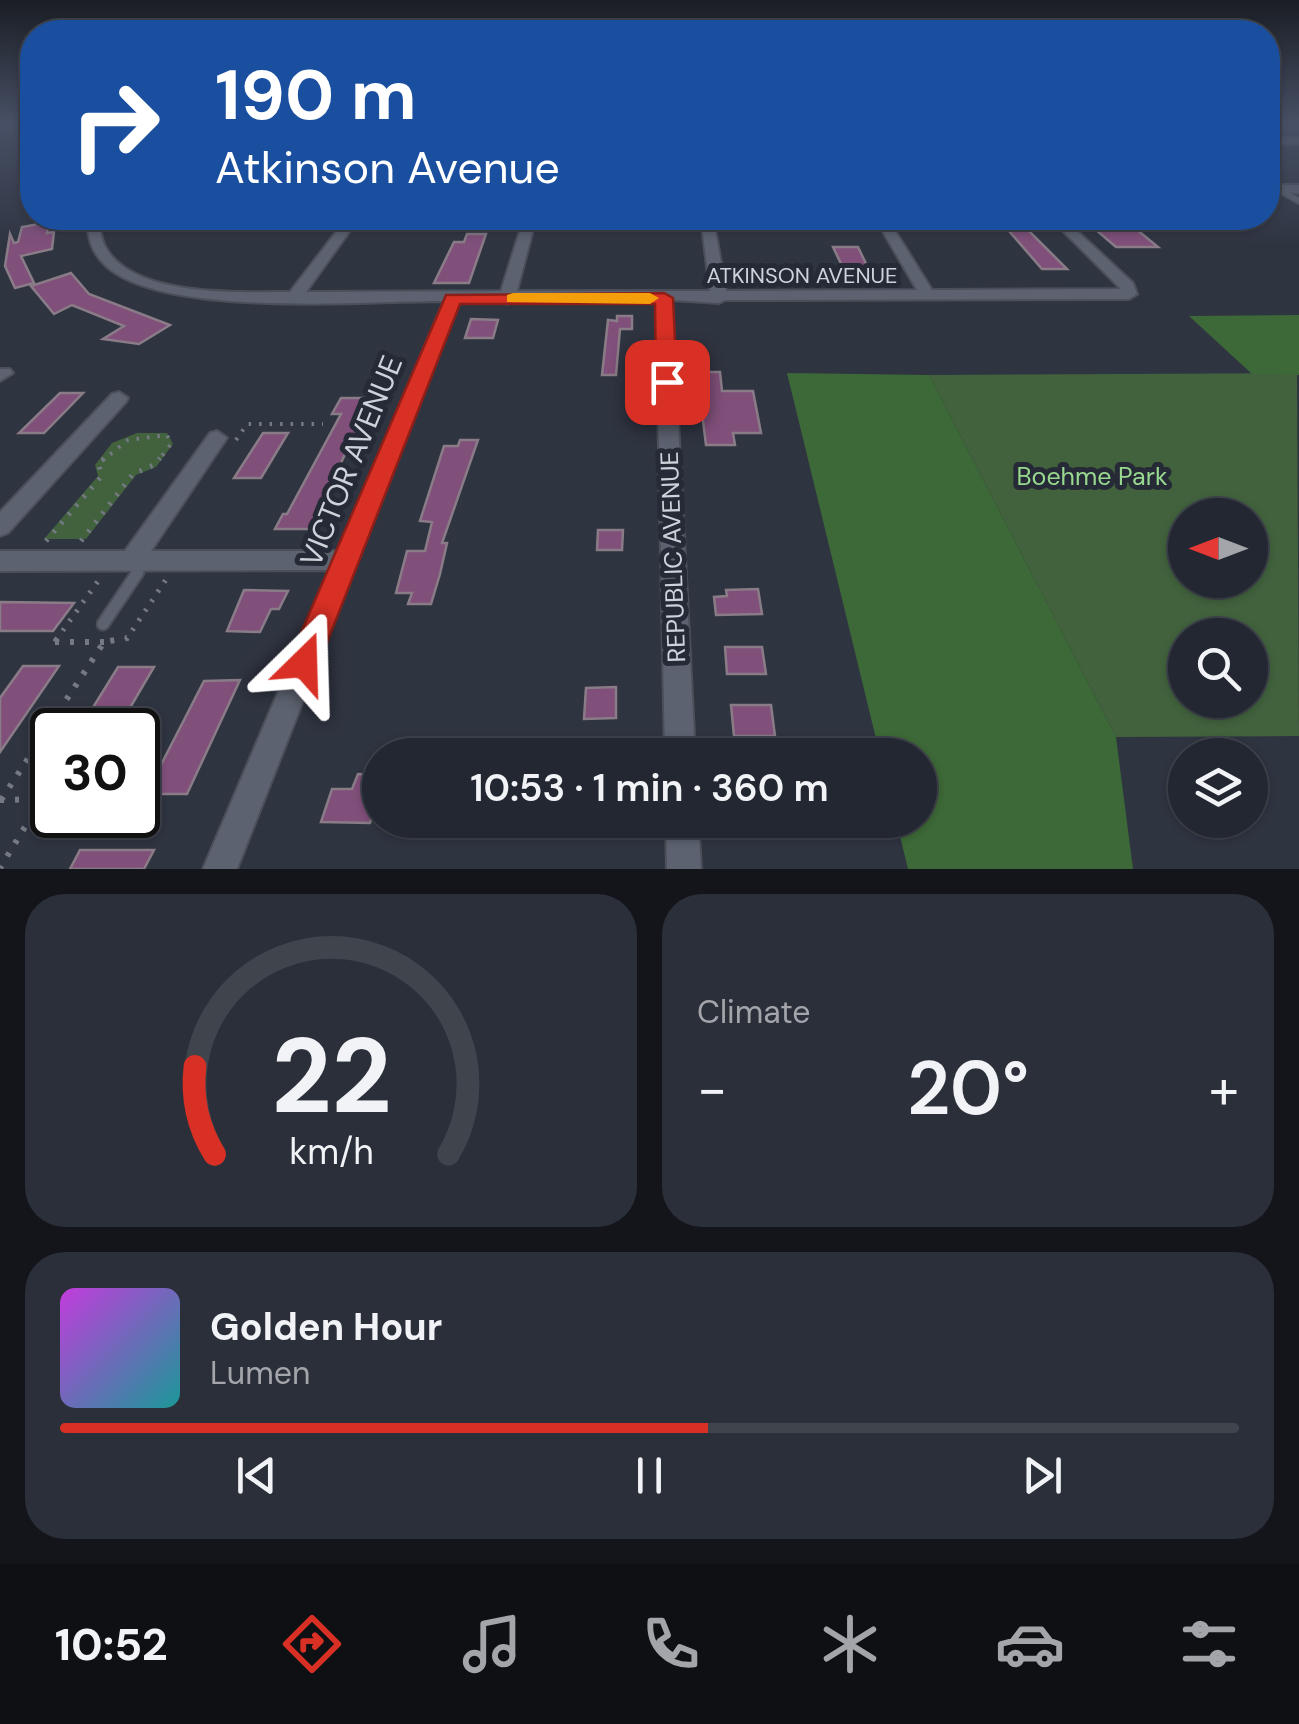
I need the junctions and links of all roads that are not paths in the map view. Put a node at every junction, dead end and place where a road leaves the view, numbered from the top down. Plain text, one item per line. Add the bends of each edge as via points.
1 (96, 230) edge
2 (344, 230) edge
3 (526, 230) edge
4 (709, 230) edge
5 (889, 230) edge
6 (1069, 230) edge
7 (929, 297) junction
8 (664, 298) junction
9 (718, 298) junction
10 (293, 299) junction
11 (453, 299) junction
12 (506, 299) junction
13 (119, 398) dead end
14 (222, 446) road end
15 (0, 527) edge
16 (346, 560) junction
17 (0, 561) edge
18 (134, 568) junction
19 (103, 624) dead end
20 (679, 738) edge
21 (683, 838) edge
22 (220, 869) edge
23 (684, 869) edge

1 - 10 street, ATKINSON AVENUE via 99,249 132,275 200,294
2 - 10 street
3 - 12 street
4 - 9 street
5 - 7 street
6 - 7 street, ATKINSON AVENUE via 1129,294
7 - 9 street, ATKINSON AVENUE
8 - 9 street, ATKINSON AVENUE
8 - 12 street, ATKINSON AVENUE
8 - 20 street, REPUBLIC AVENUE
10 - 11 street, ATKINSON AVENUE
11 - 12 street, ATKINSON AVENUE
11 - 16 street, VICTOR AVENUE
13 - 15 street
14 - 18 street
16 - 18 street
16 - 22 street, VICTOR AVENUE
17 - 18 street
18 - 19 lane
21 - 23 street

